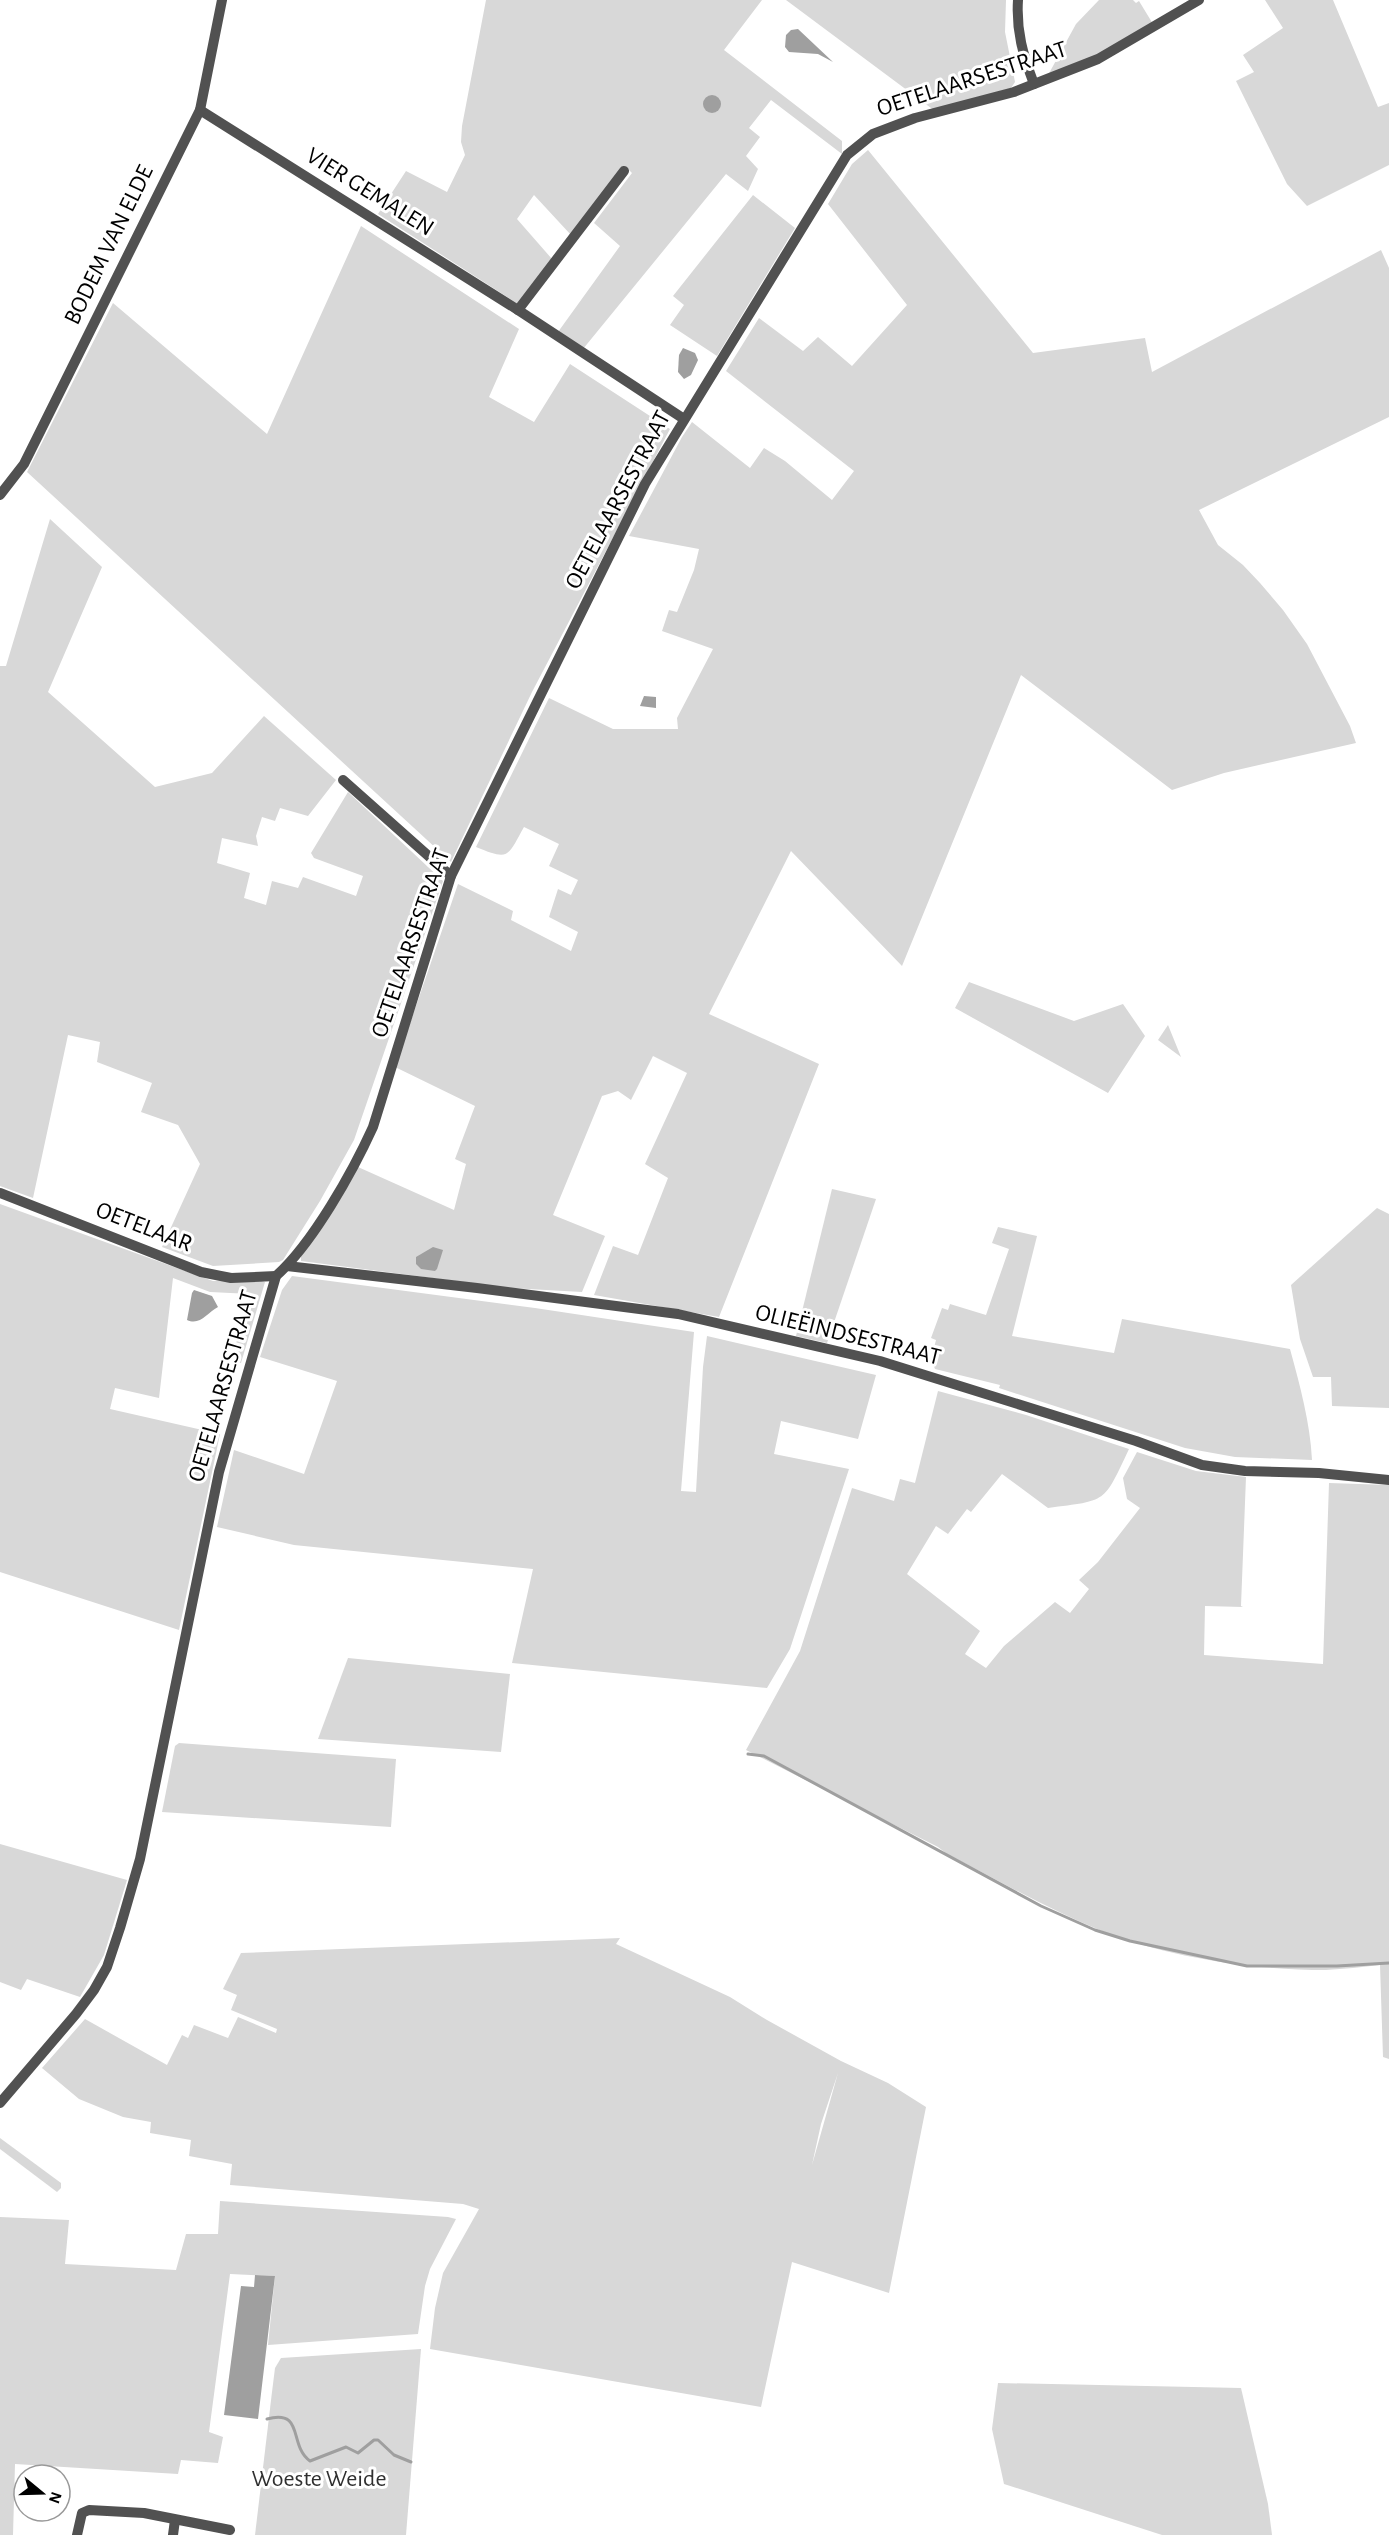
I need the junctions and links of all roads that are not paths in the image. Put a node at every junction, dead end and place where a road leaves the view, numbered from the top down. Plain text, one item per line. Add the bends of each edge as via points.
1 (222, 0) edge
2 (1018, 0) edge
3 (1199, 0) edge
4 (1034, 84) junction
5 (200, 110) junction
6 (624, 171) dead end
7 (518, 310) junction
8 (684, 419) junction
9 (0, 495) edge
10 (342, 780) dead end
11 (451, 876) junction
12 (0, 1193) edge
13 (287, 1266) junction
14 (276, 1275) junction
15 (1389, 1480) edge
16 (0, 2103) edge
17 (175, 2520) junction
18 (230, 2530) dead end
19 (77, 2535) edge
20 (173, 2535) edge

1 - 5 street, BODEM VAN ELDE
2 - 4 street via 1021,47
3 - 4 street, OETELAARSESTRAAT via 1098,59
4 - 8 street, OETELAARSESTRAAT via 873,134 847,155
5 - 7 street, VIER GEMALEN
5 - 9 street, BODEM VAN ELDE via 24,464
6 - 7 street
7 - 8 street, VIER GEMALEN
8 - 11 street, OETELAARSESTRAAT via 645,484
10 - 11 street
11 - 13 street, OETELAARSESTRAAT via 373,1126 357,1162
12 - 14 street, OETELAAR via 201,1272 231,1278
13 - 14 street, OETELAARSESTRAAT
13 - 15 street, OLIEËINDSESTRAAT via 678,1314 880,1361 1202,1465
14 - 16 street, OETELAARSESTRAAT via 219,1472 140,1859 114,1948 107,1967 76,2014
17 - 18 street
17 - 19 street via 144,2513 89,2510 82,2513
17 - 20 street

